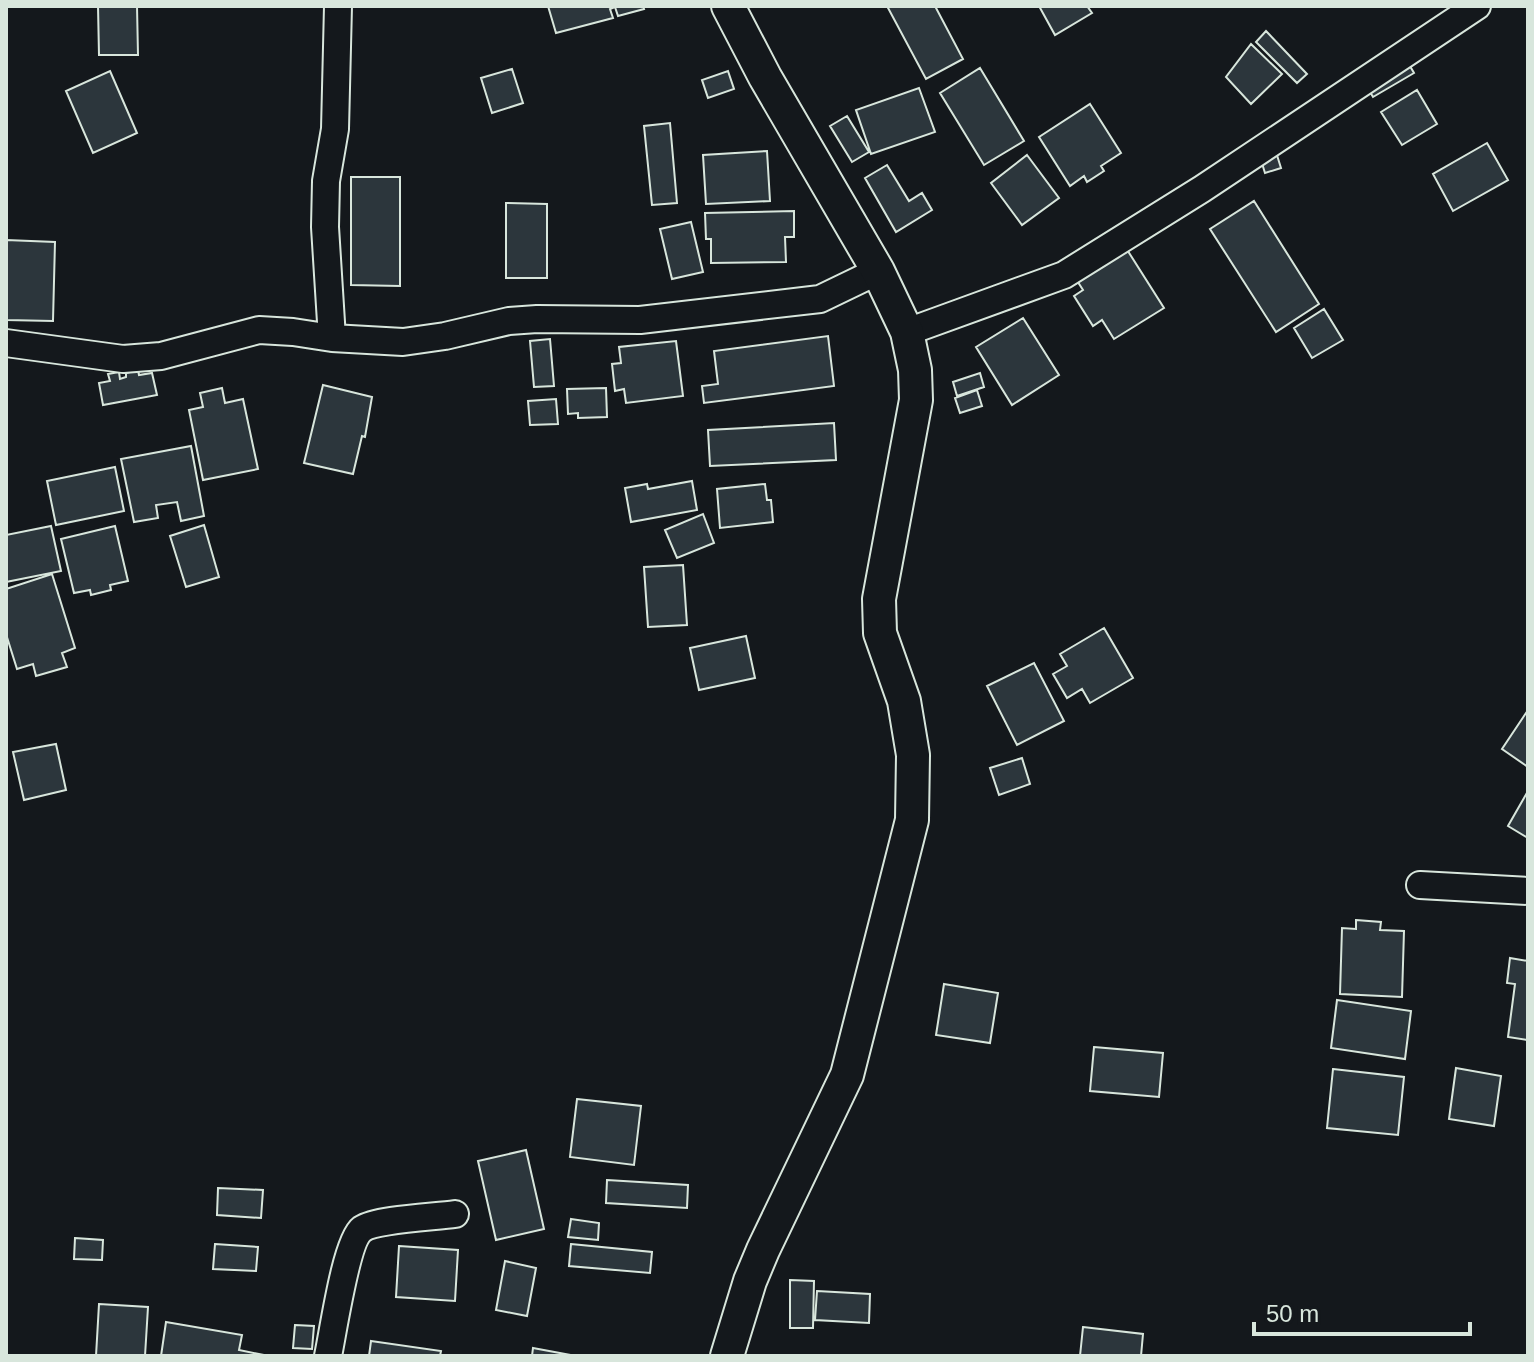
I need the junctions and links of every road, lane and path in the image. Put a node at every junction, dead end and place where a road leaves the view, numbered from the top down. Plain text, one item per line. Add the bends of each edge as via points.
1 (338, 6) edge
2 (728, 6) edge
3 (1477, 6) edge
4 (878, 271) junction
5 (907, 332) junction
6 (332, 338) junction
7 (6, 343) edge
8 (1420, 885) dead end
9 (1528, 891) edge
10 (455, 1214) dead end
11 (328, 1356) edge
12 (727, 1356) edge

1 - 6 street via 335,129 325,227
2 - 4 street
3 - 5 street via 1064,275
4 - 5 street
4 - 6 street via 820,299 682,316 509,321 403,342
5 - 12 street via 916,400 879,599 880,633 904,701 913,755 912,820 847,1075 763,1250
6 - 7 street via 259,330 161,356 123,359
8 - 9 street
10 - 11 street via 361,1230 353,1240

